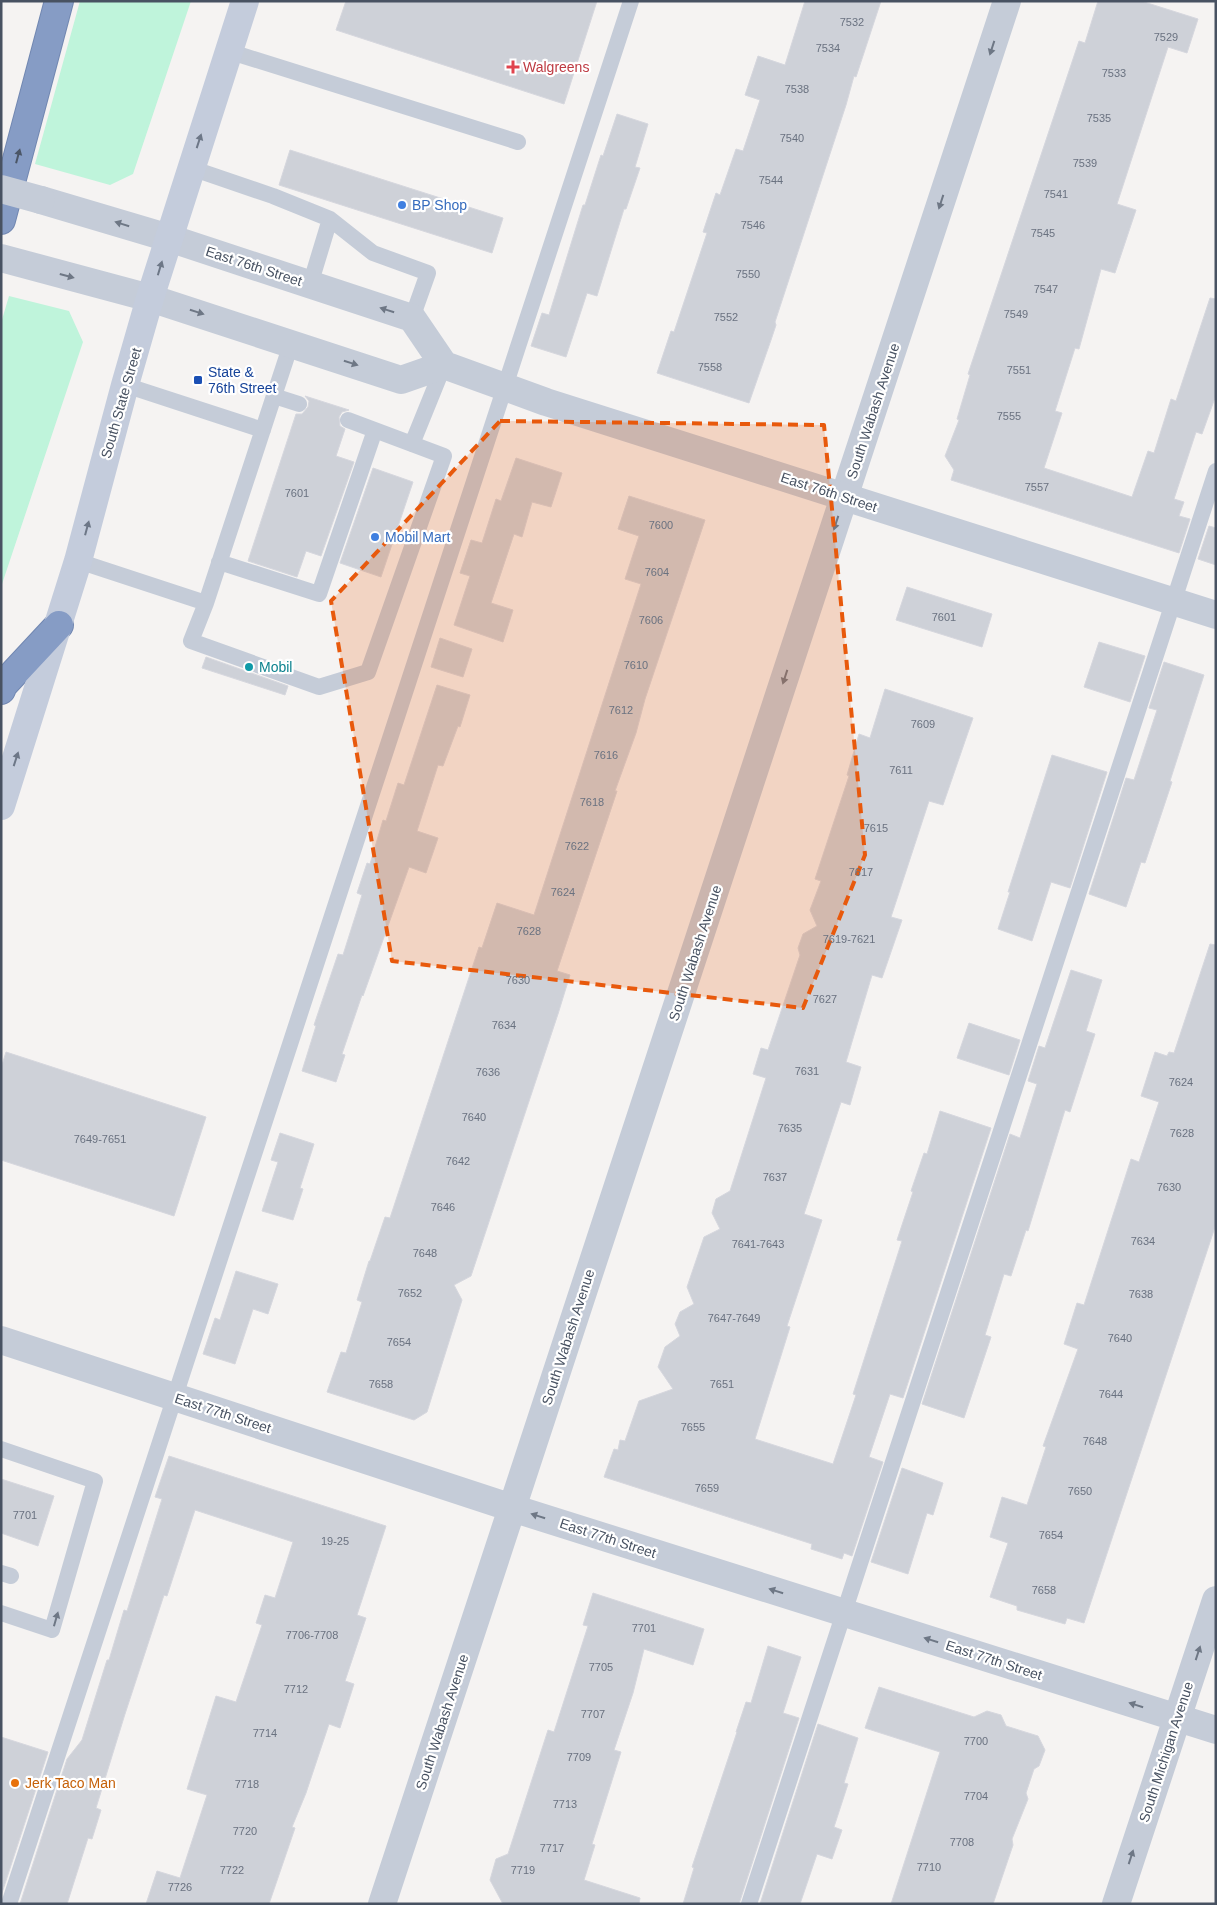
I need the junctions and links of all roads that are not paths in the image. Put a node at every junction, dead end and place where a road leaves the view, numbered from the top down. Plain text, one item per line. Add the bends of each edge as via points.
1 (59, 1) edge
2 (245, 1) edge
3 (631, 1) edge
4 (1007, 1) edge
5 (228, 51) junction
6 (518, 142) dead end
7 (191, 168) junction
8 (1, 189) edge
9 (330, 219) junction
10 (1, 220) edge
11 (169, 238) junction
12 (11, 261) edge
13 (310, 285) junction
14 (150, 298) junction
15 (412, 318) junction
16 (292, 344) junction
17 (444, 365) junction
18 (125, 385) junction
19 (504, 387) junction
20 (274, 396) junction
21 (299, 404) dead end
22 (348, 420) dead end
23 (263, 430) junction
24 (375, 430) junction
25 (412, 444) junction
26 (1216, 471) edge
27 (845, 497) junction
28 (78, 560) junction
29 (219, 562) junction
30 (206, 602) junction
31 (1174, 602) junction
32 (1216, 616) edge
33 (59, 625) junction
34 (1, 690) edge
35 (1, 806) edge
36 (1, 1340) edge
37 (174, 1397) junction
38 (1, 1449) edge
39 (512, 1508) junction
40 (1216, 1600) edge
41 (1, 1613) edge
42 (845, 1613) junction
43 (1177, 1718) junction
44 (1216, 1730) edge
45 (10, 1904) edge
46 (382, 1904) edge
47 (749, 1904) edge
48 (1116, 1904) edge

10 -> 1 highway
2 - 5 main road, South State Street
3 - 19 lane
4 -> 27 street, South Wabash Avenue
5 - 6 lane
7 -> 5 main road, South State Street
7 - 9 lane
7 - 11 main road, South State Street
11 -> 8 street, East 76th Street, bridge
9 - 13 lane
9 - 15 lane via 373,253 428,273
11 - 13 street, East 76th Street
14 -> 11 main road, South State Street
12 -> 14 street
15 -> 13 street, East 76th Street
14 -> 16 street
14 - 18 main road, South State Street
15 - 17 street
16 -> 17 street via 401,380
16 - 20 lane
17 - 19 street, East 76th Street
17 - 25 lane
18 - 23 lane
28 -> 18 main road, South State Street
19 - 27 street, East 76th Street
19 - 37 lane
20 - 21 lane
20 - 23 lane
22 - 24 lane
23 - 29 lane
24 - 25 lane
24 - 29 lane via 318,594
25 - 30 lane via 444,456 368,672 319,687 191,641
26 - 31 lane
27 - 31 street, East 76th Street
27 -> 39 street, South Wabash Avenue
28 - 30 lane
28 - 33 main road, South State Street
29 - 30 lane
31 - 32 street, East 76th Street
31 - 42 lane
33 - 34 highway
35 -> 33 main road, South State Street
36 - 37 street, East 77th Street
37 - 39 street, East 77th Street
37 - 45 lane
41 -> 38 lane via 52,1630 95,1481
42 -> 39 street, East 77th Street
39 - 46 street, South Wabash Avenue
43 -> 40 street, South Michigan Avenue
43 -> 42 street, East 77th Street
42 - 47 lane
43 - 44 street, East 77th Street
48 -> 43 street, South Michigan Avenue

